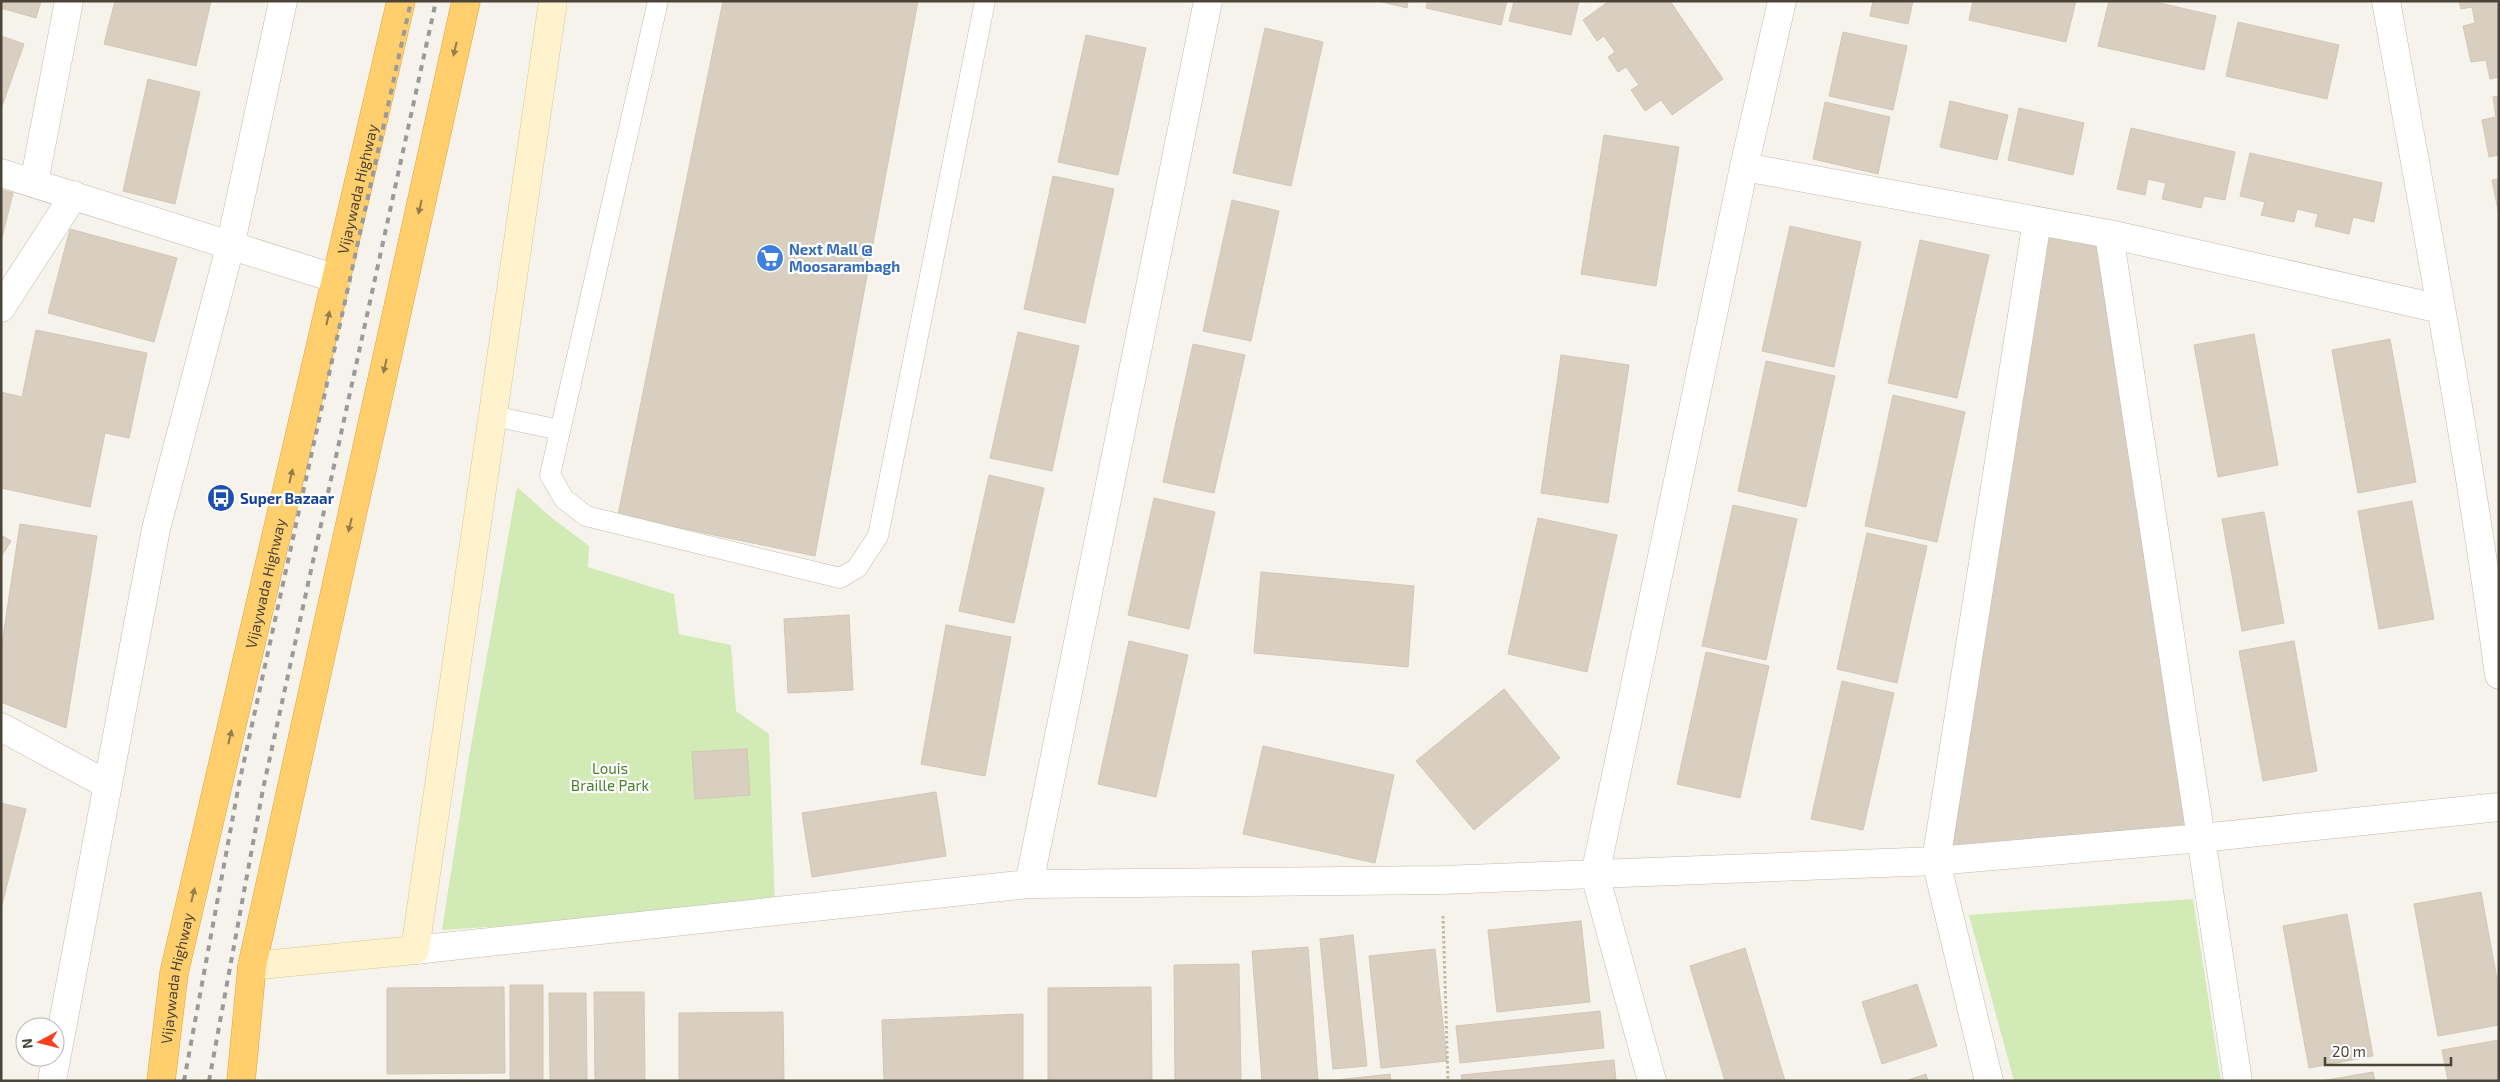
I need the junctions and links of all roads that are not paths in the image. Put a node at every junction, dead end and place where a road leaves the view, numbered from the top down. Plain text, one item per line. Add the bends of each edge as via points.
1 (69, 1) edge
2 (283, 1) edge
3 (401, 1) edge
4 (466, 1) edge
5 (553, 1) edge
6 (658, 1) edge
7 (985, 1) edge
8 (1208, 1) edge
9 (1782, 1) edge
10 (2386, 1) edge
11 (1744, 167) junction
12 (1, 173) edge
13 (34, 183) junction
14 (74, 195) junction
15 (2037, 222) junction
16 (2109, 234) junction
17 (230, 247) junction
18 (337, 279) junction
19 (1, 308) edge
20 (2441, 309) junction
21 (493, 416) junction
22 (560, 430) junction
23 (2494, 608) edge
24 (2499, 675) edge
25 (1, 727) edge
26 (106, 784) junction
27 (2499, 807) edge
28 (2201, 838) junction
29 (1936, 861) junction
30 (1595, 875) junction
31 (1029, 884) junction
32 (415, 950) junction
33 (252, 966) junction
34 (52, 1081) edge
35 (161, 1081) edge
36 (241, 1081) edge
37 (1652, 1081) edge
38 (1989, 1081) edge
39 (2238, 1081) edge

1 - 13 street
2 - 17 street
3 - 18 highway, Vijaywada Highway
4 -> 33 highway
5 - 21 street
6 - 22 lane
7 - 22 lane via 878,536 857,568 840,578 586,516 564,499 550,475
8 - 31 street
9 - 11 street
10 - 20 street
11 - 15 street
11 - 30 street
12 - 13 street
13 - 14 street
14 - 17 street
14 - 19 street
15 - 16 street
15 - 29 street
16 - 20 street
16 - 28 street
17 - 18 street
17 - 26 street via 156,529
35 -> 18 highway, Vijaywada Highway via 174,973
20 - 23 street
21 - 22 lane
21 - 32 street
23 - 24 street
25 - 26 street
26 - 34 street
27 - 28 street
28 - 29 street
28 - 39 street
29 - 30 street
29 - 38 street
30 - 31 street via 1442,880
30 - 37 street
31 - 32 street
32 - 33 street
33 - 36 highway

